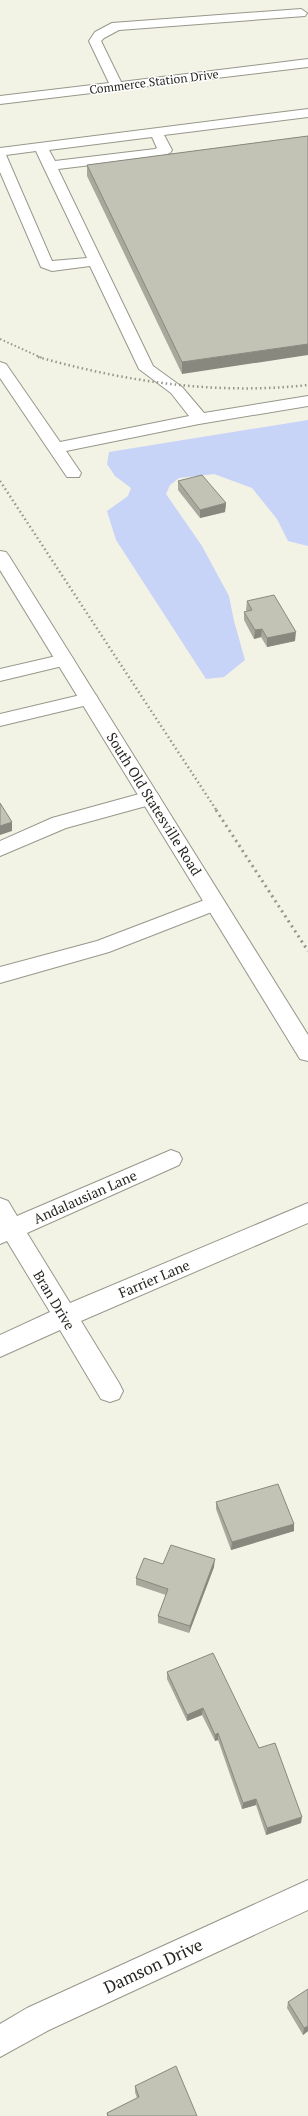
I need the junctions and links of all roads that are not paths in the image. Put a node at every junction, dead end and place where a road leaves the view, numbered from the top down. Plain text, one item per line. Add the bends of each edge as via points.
1 (300, 13) dead end
2 (308, 63) edge
3 (117, 86) junction
4 (0, 100) edge
5 (308, 113) edge
6 (156, 132) junction
7 (41, 147) junction
8 (0, 152) edge
9 (0, 156) edge
10 (50, 166) junction
11 (95, 261) junction
12 (0, 367) edge
13 (308, 401) edge
14 (199, 419) junction
15 (55, 448) junction
16 (72, 473) dead end
17 (0, 556) edge
18 (65, 660) junction
19 (0, 675) edge
20 (89, 699) junction
21 (0, 720) edge
22 (150, 798) junction
23 (0, 849) edge
24 (215, 903) junction
25 (0, 974) edge
26 (308, 1053) edge
27 (171, 1159) dead end
28 (0, 1208) edge
29 (308, 1213) edge
30 (6, 1232) edge
31 (64, 1316) junction
32 (0, 1346) edge
33 (110, 1391) dead end
34 (308, 1895) edge
35 (0, 2041) edge

1 - 3 street via 116,26 99,35 95,42
2 - 3 street, Commerce Station Drive
3 - 4 street, Commerce Station Drive
5 - 6 street
6 - 7 street
6 - 10 street via 165,150 158,153
7 - 8 street
7 - 10 street
9 - 11 street via 46,264 52,267
10 - 11 street
11 - 14 street via 147,369 174,385 187,399
12 - 15 street
13 - 14 street
14 - 15 street
15 - 16 street
17 - 18 street, South Old Statesville Road
18 - 19 street
18 - 20 street, South Old Statesville Road
20 - 21 street
20 - 22 street, South Old Statesville Road
22 - 23 street via 59,823
22 - 24 street, South Old Statesville Road
24 - 25 street via 102,947
24 - 26 street, South Old Statesville Road
27 - 30 street, Andalausian Lane
28 - 30 street, Bran Drive
29 - 31 street, Farrier Lane
30 - 31 street, Bran Drive
31 - 32 street, Farrier Lane
31 - 33 street, Bran Drive
34 - 35 street, Damson Drive via 38,2019

